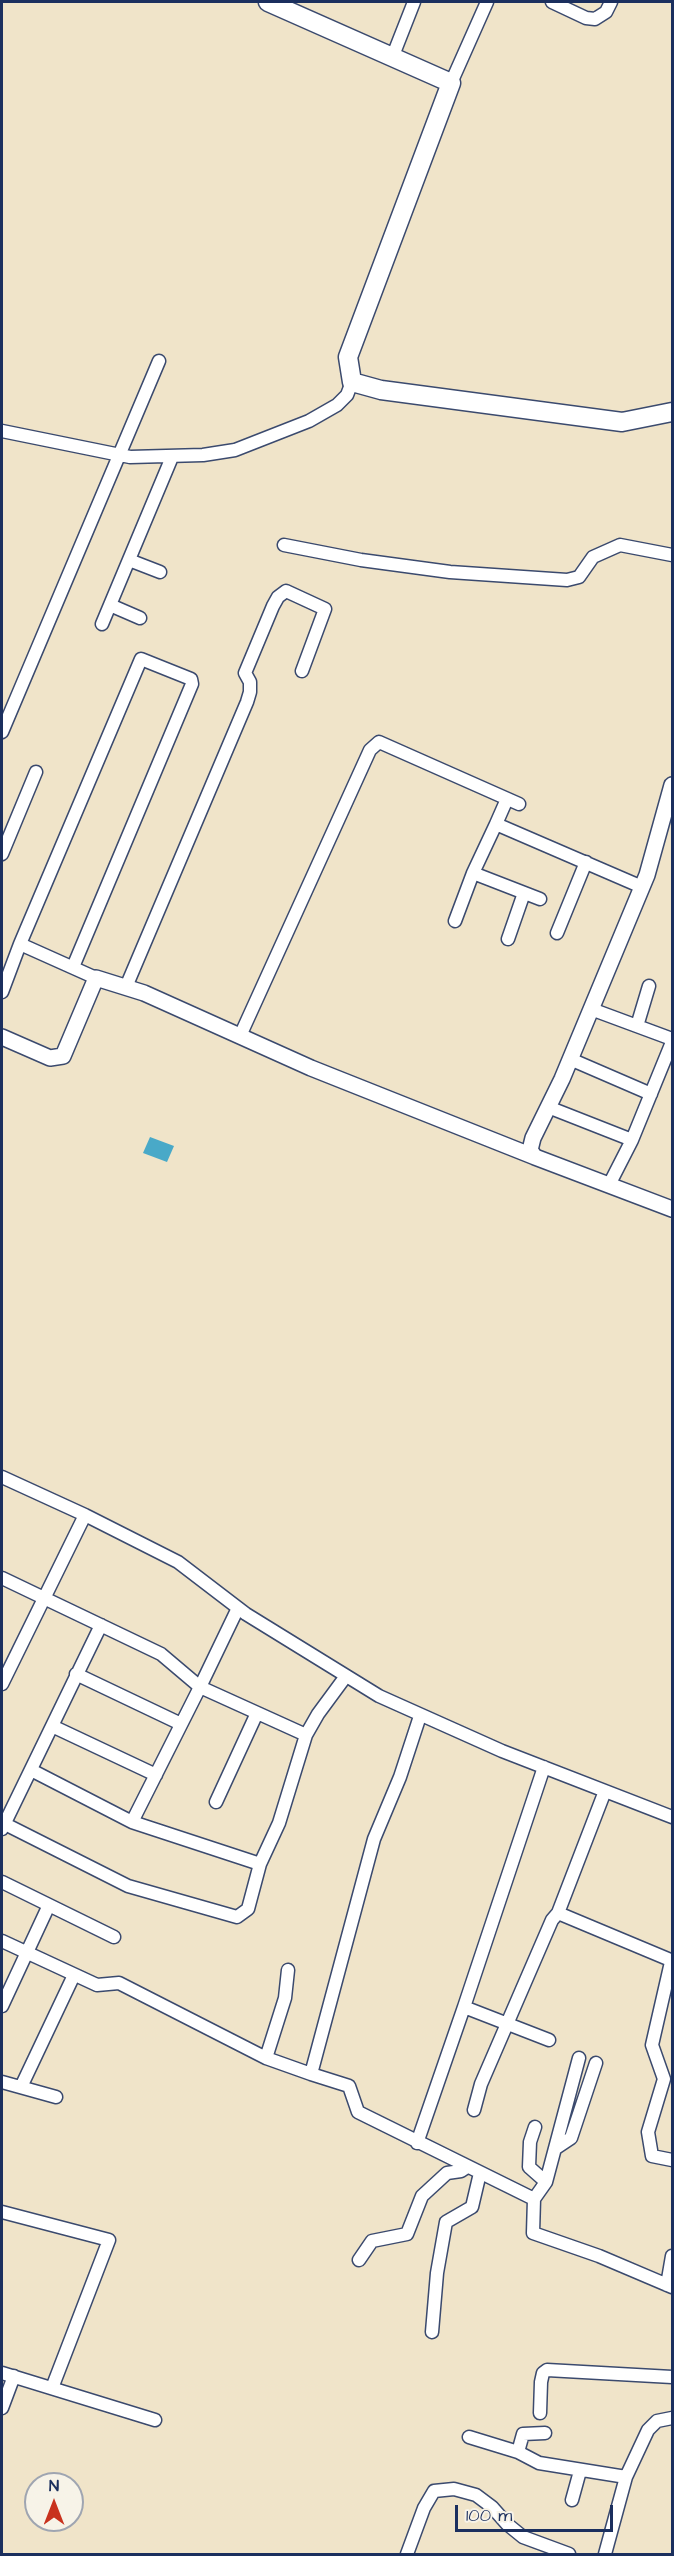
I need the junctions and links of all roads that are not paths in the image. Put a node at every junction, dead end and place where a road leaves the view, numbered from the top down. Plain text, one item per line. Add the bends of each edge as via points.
1 (268, 2) edge
2 (414, 2) edge
3 (487, 2) edge
4 (552, 2) edge
5 (611, 2) edge
6 (392, 58) junction
7 (451, 84) junction
8 (159, 361) dead end
9 (352, 382) junction
10 (672, 412) edge
11 (2, 432) edge
12 (118, 455) junction
13 (172, 457) junction
14 (284, 545) dead end
15 (672, 555) edge
16 (129, 560) junction
17 (160, 572) dead end
18 (110, 605) junction
19 (140, 618) dead end
20 (102, 624) dead end
21 (302, 671) dead end
22 (2, 732) edge
23 (36, 772) dead end
24 (672, 785) edge
25 (496, 824) junction
26 (2, 854) edge
27 (586, 862) junction
28 (473, 873) junction
29 (642, 887) junction
30 (524, 893) junction
31 (540, 899) dead end
32 (455, 921) dead end
33 (557, 933) dead end
34 (508, 939) dead end
35 (20, 944) junction
36 (73, 967) junction
37 (96, 978) junction
38 (649, 986) dead end
39 (126, 987) junction
40 (2, 992) edge
41 (591, 1009) junction
42 (637, 1026) junction
43 (240, 1036) junction
44 (2, 1038) edge
45 (672, 1041) edge
46 (570, 1059) junction
47 (651, 1094) junction
48 (548, 1107) junction
49 (632, 1140) junction
50 (535, 1157) junction
51 (609, 1185) junction
52 (672, 1209) edge
53 (2, 1477) edge
54 (85, 1515) junction
55 (2, 1578) edge
56 (44, 1599) junction
57 (238, 1608) junction
58 (101, 1625) junction
59 (76, 1674) junction
60 (346, 1676) junction
61 (2, 1684) edge
62 (200, 1687) junction
63 (257, 1713) junction
64 (420, 1716) junction
65 (181, 1724) junction
66 (52, 1726) junction
67 (306, 1735) junction
68 (544, 1767) junction
69 (33, 1771) junction
70 (156, 1775) junction
71 (604, 1791) junction
72 (216, 1802) dead end
73 (672, 1817) edge
74 (132, 1822) junction
75 (3, 1827) edge
76 (260, 1864) junction
77 (2, 1882) edge
78 (49, 1905) junction
79 (558, 1913) junction
80 (114, 1937) dead end
81 (2, 1941) edge
82 (27, 1953) junction
83 (672, 1962) edge
84 (288, 1970) dead end
85 (74, 1975) junction
86 (2, 2006) edge
87 (464, 2007) junction
88 (508, 2023) junction
89 (549, 2040) dead end
90 (266, 2058) junction
91 (579, 2058) dead end
92 (596, 2063) dead end
93 (311, 2074) junction
94 (2, 2082) edge
95 (21, 2087) junction
96 (56, 2097) dead end
97 (474, 2110) dead end
98 (535, 2127) dead end
99 (417, 2143) junction
100 (556, 2148) junction
101 (672, 2160) edge
102 (467, 2167) junction
103 (480, 2173) junction
104 (546, 2182) junction
105 (534, 2199) junction
106 (2, 2212) edge
107 (672, 2256) edge
108 (359, 2260) dead end
109 (670, 2286) edge
110 (432, 2332) dead end
111 (8, 2375) edge
112 (672, 2377) edge
113 (52, 2388) junction
114 (2, 2408) edge
115 (540, 2413) dead end
116 (672, 2418) edge
117 (155, 2420) dead end
118 (545, 2433) dead end
119 (469, 2437) dead end
120 (518, 2452) junction
121 (580, 2470) junction
122 (626, 2477) junction
123 (572, 2500) dead end
124 (407, 2554) edge
125 (569, 2554) edge
126 (605, 2554) edge

1 - 6 main road
2 - 6 street
3 - 7 street
4 - 5 street via 595,19 606,12
6 - 7 main road
7 - 9 main road via 348,357
8 - 12 street
9 - 10 main road via 381,390 622,422
9 - 13 street via 337,405 309,421 235,450
11 - 12 street
12 - 13 street
12 - 22 street
13 - 16 street
14 - 15 street via 416,567 567,580 579,578 593,557 620,544
16 - 17 street
16 - 18 street
18 - 19 street
18 - 20 street
21 - 39 street via 325,609 286,591 273,606 245,673 250,692 247,702
23 - 26 street
24 - 29 street
25 - 27 street
25 - 28 street
25 - 43 street via 513,802 379,742 370,750
27 - 29 street
27 - 33 street
28 - 30 street
28 - 32 street
29 - 41 street
30 - 31 street
30 - 34 street
35 - 36 street
35 - 36 street via 139,660 191,679
35 - 40 street
36 - 37 street
37 - 39 street
37 - 44 street via 63,1056 50,1058
38 - 42 street
39 - 43 street
41 - 42 street
41 - 46 street
42 - 45 street
43 - 50 street
45 - 47 street
46 - 47 street
46 - 48 street
47 - 49 street
48 - 49 street
48 - 50 street via 533,1138 530,1150
49 - 51 street
50 - 51 street
51 - 52 street
53 - 54 street
54 - 56 street
54 - 57 street via 178,1562
55 - 56 street
56 - 58 street
56 - 61 street
57 - 60 street
57 - 62 street
58 - 59 street
58 - 62 street via 161,1654
59 - 65 street
59 - 66 street
60 - 64 street
60 - 67 street
62 - 63 street
62 - 65 street
63 - 67 street
63 - 72 street
64 - 68 street
64 - 93 street via 374,1839
65 - 70 street
66 - 69 street
66 - 70 street
67 - 76 street via 279,1823
68 - 71 street
68 - 87 street
69 - 74 street
69 - 75 street
70 - 74 street
71 - 73 street
71 - 79 street
74 - 76 street
75 - 76 street via 128,1886 237,1917 248,1909
77 - 78 street
78 - 80 street
78 - 82 street
79 - 83 street
79 - 88 street
81 - 82 street
82 - 85 street
82 - 86 street
83 - 101 street via 652,2045 664,2079 648,2132 652,2156
84 - 90 street via 285,1998
85 - 90 street via 97,1985 119,1983
85 - 95 street
87 - 88 street
87 - 99 street
88 - 89 street
88 - 97 street
90 - 93 street
91 - 100 street
92 - 100 street via 574,2132
93 - 99 street via 349,2086 358,2112
94 - 95 street
95 - 96 street
98 - 104 street via 529,2167
99 - 102 street
100 - 104 street
102 - 103 street
102 - 108 street via 447,2173 422,2196 407,2234 372,2241
103 - 105 street
103 - 110 street via 472,2207 446,2222
104 - 105 street
105 - 109 street via 533,2233
106 - 113 street via 109,2240
107 - 109 street
111 - 113 street
111 - 114 street
112 - 115 street via 547,2370 541,2382
113 - 117 street
116 - 122 street via 657,2421 648,2430
118 - 120 street via 523,2434
119 - 120 street
120 - 121 street via 539,2463
121 - 122 street
121 - 123 street
122 - 126 street
124 - 125 street via 434,2491 454,2489 476,2495 523,2537

